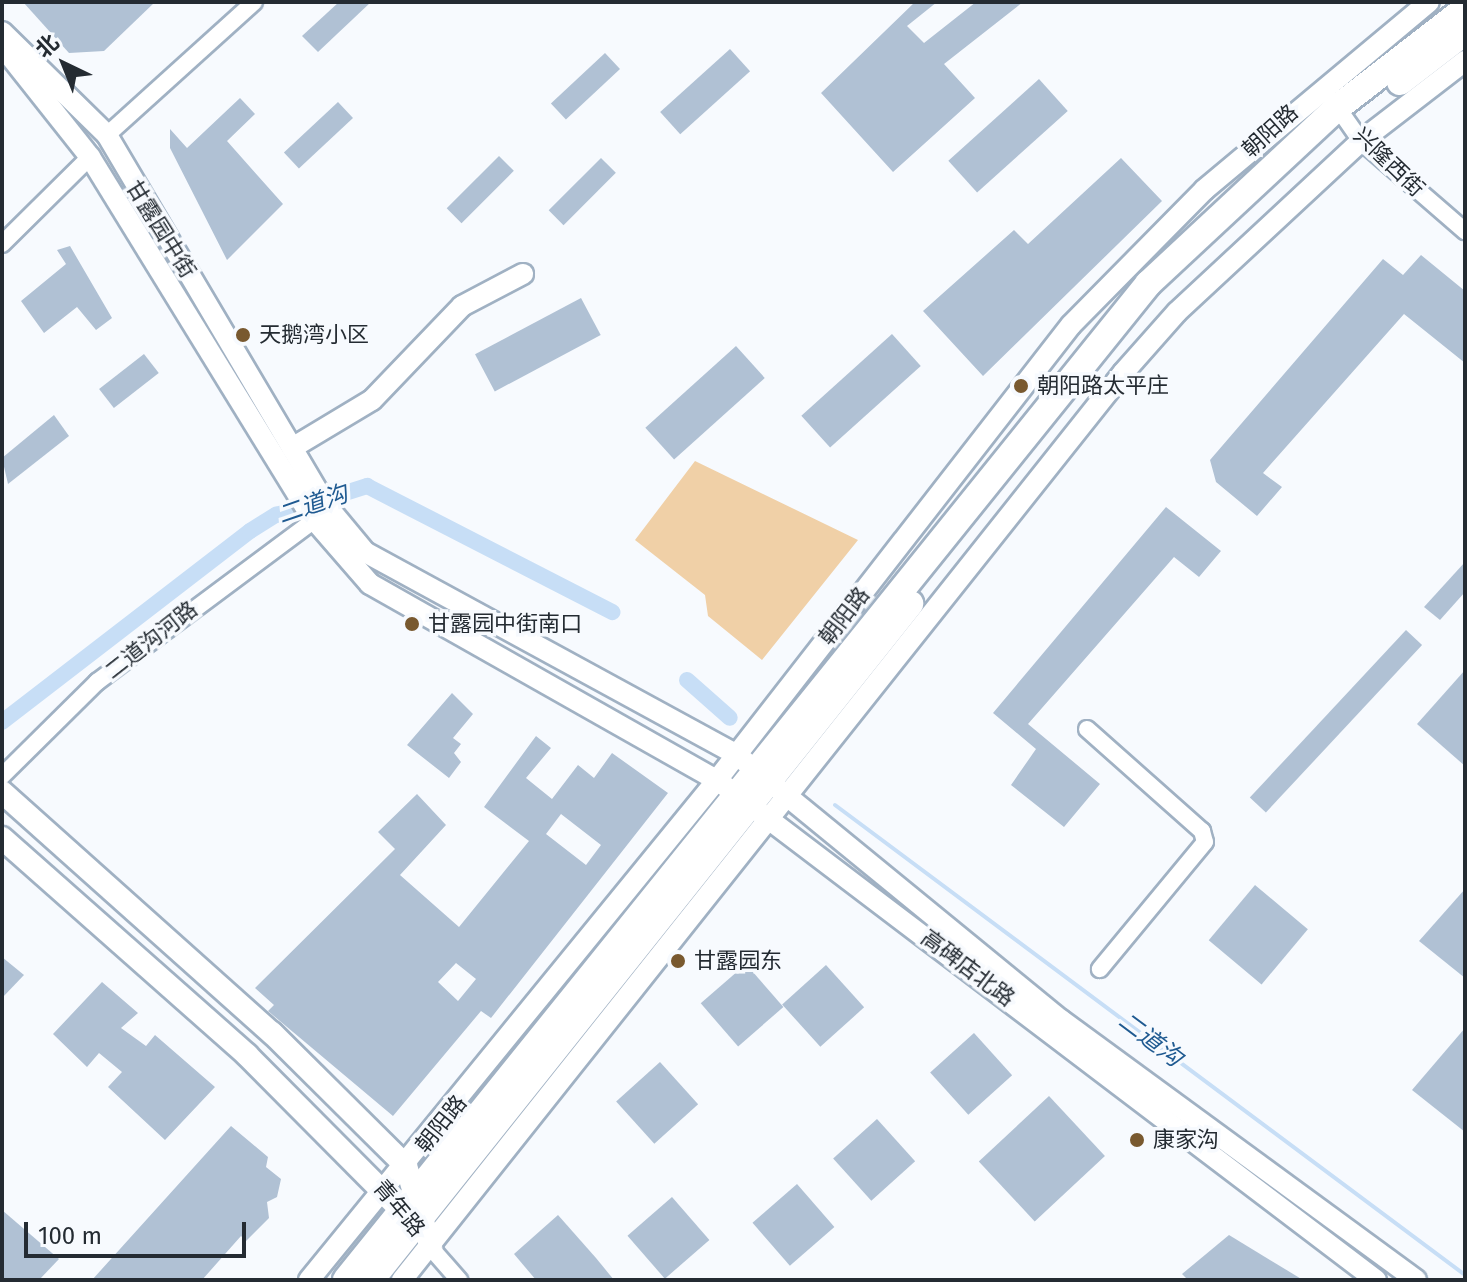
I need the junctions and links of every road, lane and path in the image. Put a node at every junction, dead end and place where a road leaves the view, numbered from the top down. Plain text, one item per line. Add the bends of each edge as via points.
1 (254, 2) edge
2 (1429, 2) edge
3 (1465, 9) edge
4 (2, 32) edge
5 (1465, 32) edge
6 (2, 47) edge
7 (1465, 61) edge
8 (1321, 85) junction
9 (1349, 123) junction
10 (107, 135) junction
11 (90, 157) junction
12 (1465, 231) edge
13 (2, 244) edge
14 (523, 274) dead end
15 (283, 453) junction
16 (317, 513) junction
17 (1087, 729) dead end
18 (764, 775) junction
19 (2, 776) edge
20 (2, 792) edge
21 (745, 800) junction
22 (2, 838) edge
23 (1100, 969) dead end
24 (1167, 1109) junction
25 (406, 1166) junction
26 (387, 1189) junction
27 (419, 1220) junction
28 (309, 1280) edge
29 (346, 1280) edge
30 (371, 1280) edge
31 (402, 1280) edge
32 (459, 1280) edge
33 (1376, 1280) edge
34 (1416, 1280) edge

1 - 10 street
2 - 8 street, 朝阳路
3 - 9 highway, 朝阳路
4 - 10 street, 甘露园中街
5 - 9 highway, 朝阳路
6 - 11 street, 甘露园中街
7 - 9 street, 朝阳路
8 - 9 street, 兴隆西街
8 - 18 street, 朝阳路 via 1149,241 1071,325
9 - 12 street, 兴隆西街
9 - 18 street, 朝阳路
9 - 18 highway, 朝阳路 via 1148,284
10 - 15 street, 甘露园中街
11 - 13 street
11 - 15 street, 甘露园中街
14 - 15 street via 462,306 372,400
15 - 16 street
16 - 18 street, 高碑店北路 via 384,567
16 - 19 street, 二道沟河路 via 97,682
16 - 21 street, 高碑店北路 via 391,599
17 - 23 street via 1202,831 1205,842
18 - 21 highway, 朝阳路
18 - 21 street, 朝阳路
18 - 24 street, 高碑店北路
20 - 25 main road, 青年路 via 272,1033
21 - 24 street, 高碑店北路
21 - 25 street, 朝阳路
21 - 27 highway, 朝阳路
21 - 27 street, 朝阳路
22 - 26 main road, 青年路
24 - 33 street
24 - 34 street
25 - 26 street, 朝阳路
25 - 27 main road, 青年路
26 - 27 main road, 青年路
26 - 28 street, 朝阳路
27 - 29 highway, 朝阳路
27 - 30 highway, 朝阳路
27 - 31 street, 朝阳路
27 - 32 street

